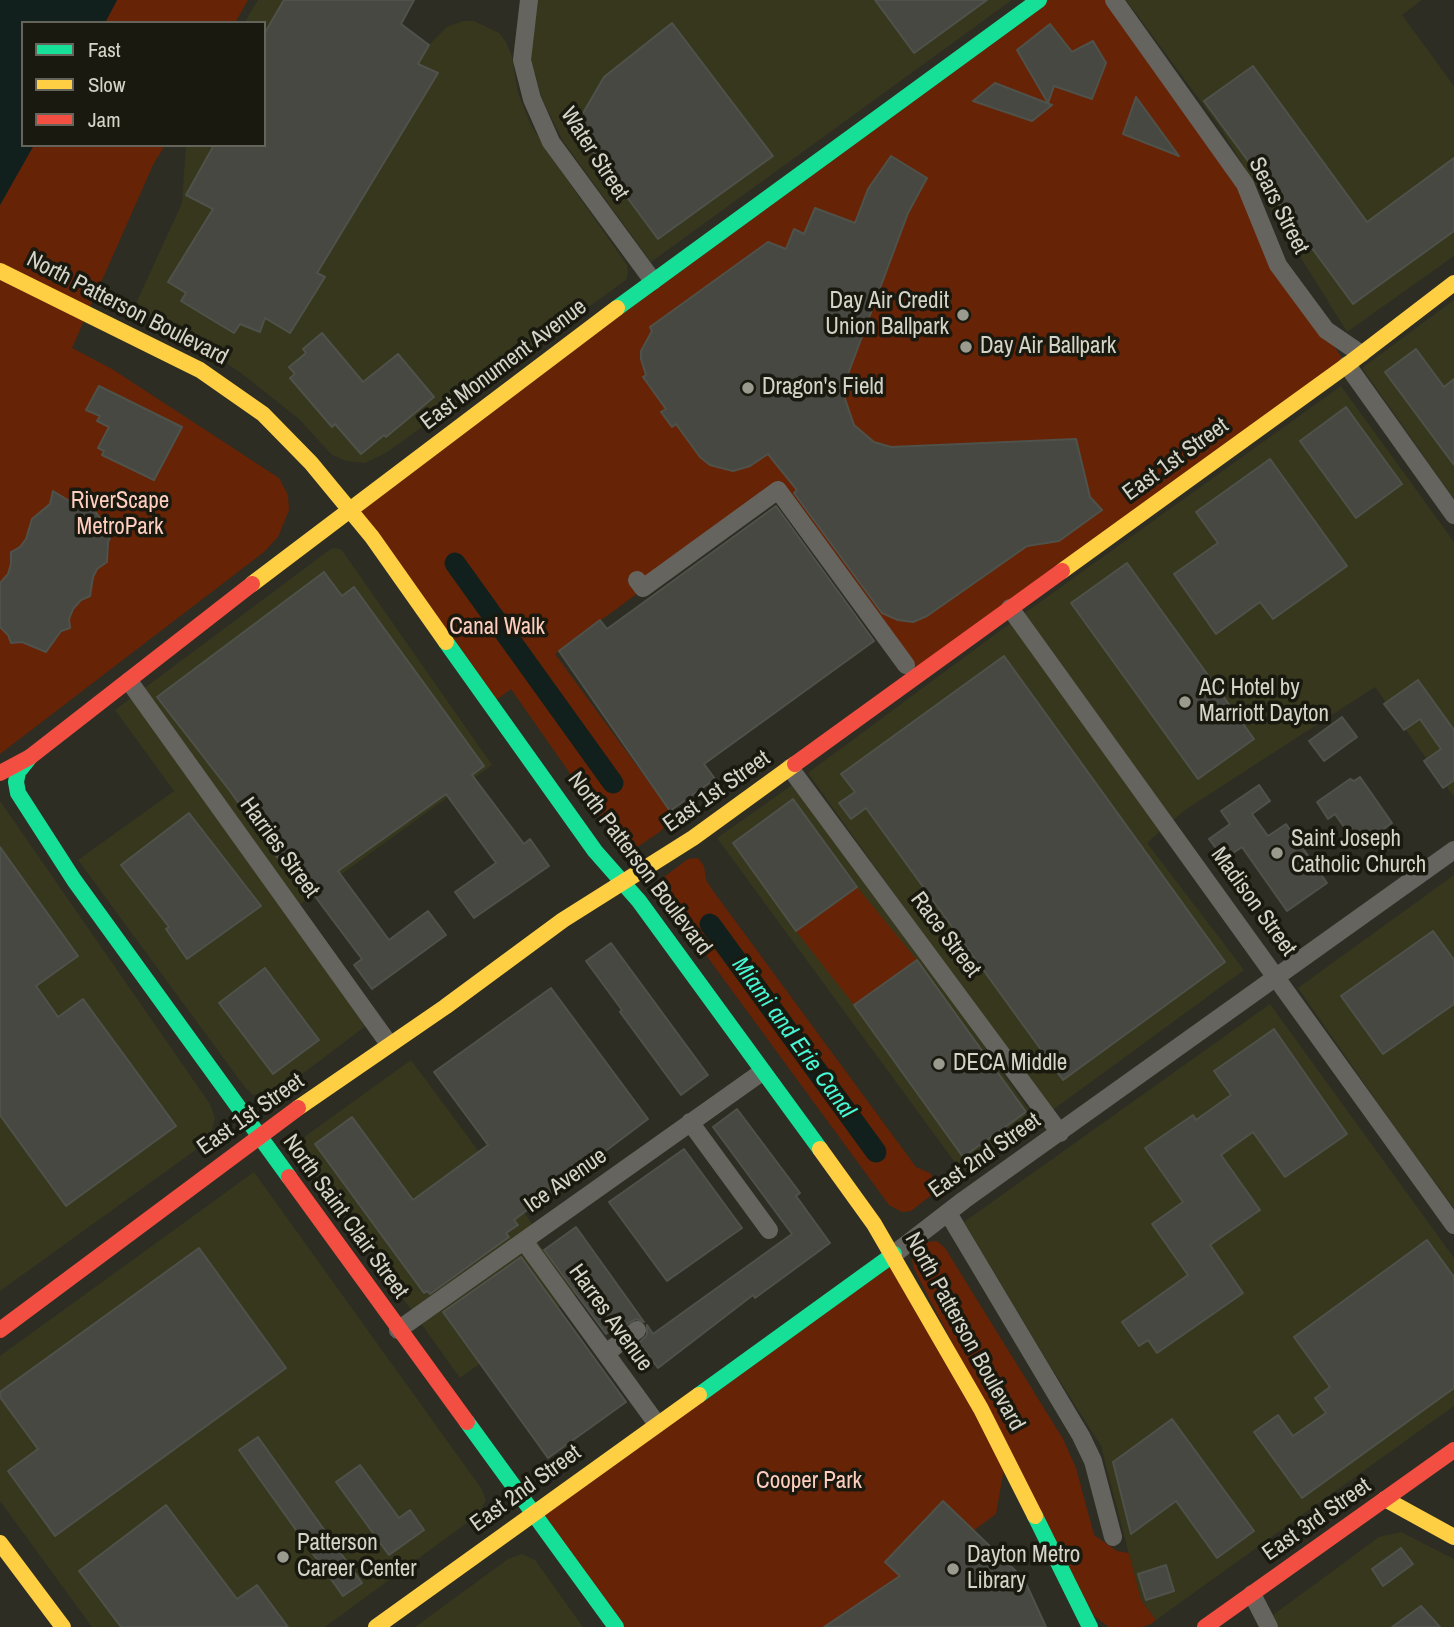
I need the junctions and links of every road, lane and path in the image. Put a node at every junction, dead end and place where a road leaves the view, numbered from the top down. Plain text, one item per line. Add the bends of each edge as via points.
1 (529, 0) edge
2 (1039, 0) edge
3 (1114, 0) edge
4 (0, 271) edge
5 (653, 281) junction
6 (1454, 283) edge
7 (1354, 360) junction
8 (348, 510) junction
9 (1454, 515) edge
10 (637, 580) dead end
11 (1010, 608) junction
12 (906, 665) dead end
13 (129, 681) junction
14 (30, 757) junction
15 (790, 768) junction
16 (0, 773) edge
17 (1454, 850) edge
18 (623, 882) junction
19 (1277, 978) junction
20 (389, 1044) junction
21 (762, 1072) junction
22 (690, 1122) junction
23 (1060, 1133) junction
24 (258, 1136) junction
25 (947, 1213) junction
26 (1454, 1225) edge
27 (769, 1230) dead end
28 (524, 1241) junction
29 (894, 1254) junction
30 (0, 1330) edge
31 (398, 1330) junction
32 (637, 1330) dead end
33 (606, 1353) junction
34 (657, 1424) junction
35 (1454, 1450) edge
36 (1385, 1499) junction
37 (533, 1514) junction
38 (1113, 1537) dead end
39 (1454, 1537) edge
40 (0, 1543) edge
41 (1252, 1594) junction
42 (63, 1627) edge
43 (376, 1627) edge
44 (616, 1627) edge
45 (1090, 1627) edge
46 (1205, 1627) edge
47 (1269, 1627) edge

1 - 5 street, Water Street via 522,60 547,134
2 - 5 main road, East Monument Avenue
3 - 7 street, Sears Street via 1245,184 1278,265
4 - 8 main road, North Patterson Boulevard via 201,370 257,409 311,463
5 - 8 main road, East Monument Avenue
6 - 7 main road, East 1st Street
7 - 9 street, Sears Street
7 - 11 main road, East 1st Street
8 - 13 main road, East Monument Avenue
8 - 18 main road, North Patterson Boulevard via 372,537 595,851
10 - 12 street via 643,588 778,490
11 - 15 main road, East 1st Street
11 - 19 street, Madison Street
13 - 14 main road, East Monument Avenue
13 - 20 street, Harries Street
14 - 16 main road, East Monument Avenue
14 - 24 main road, North Saint Clair Street via 18,772 16,789 21,799
15 - 18 main road, East 1st Street
15 - 23 street, Race Street
17 - 19 street, East 2nd Street
18 - 20 main road, East 1st Street
18 - 21 main road, North Patterson Boulevard
19 - 23 street, East 2nd Street
19 - 26 street, Madison Street
20 - 24 main road, East 1st Street
21 - 22 street, Ice Avenue
21 - 29 main road, North Patterson Boulevard
22 - 27 street
22 - 28 street, Ice Avenue
23 - 25 street, East 2nd Street
24 - 30 main road, East 1st Street
24 - 31 main road, North Saint Clair Street
25 - 29 street, East 2nd Street
25 - 38 street, North Patterson Boulevard via 1081,1436 1093,1461
28 - 31 street, Ice Avenue
28 - 33 street, Harres Avenue
29 - 34 main road, East 2nd Street
29 - 45 main road, North Patterson Boulevard via 981,1409
31 - 37 main road, North Saint Clair Street
32 - 33 street
33 - 34 street, Harres Avenue
34 - 37 main road, East 2nd Street
35 - 36 main road, East 3rd Street
36 - 39 main road
36 - 41 main road, East 3rd Street
37 - 43 main road, East 2nd Street
37 - 44 main road, North Saint Clair Street
40 - 42 main road
41 - 46 main road, East 3rd Street
41 - 47 street

